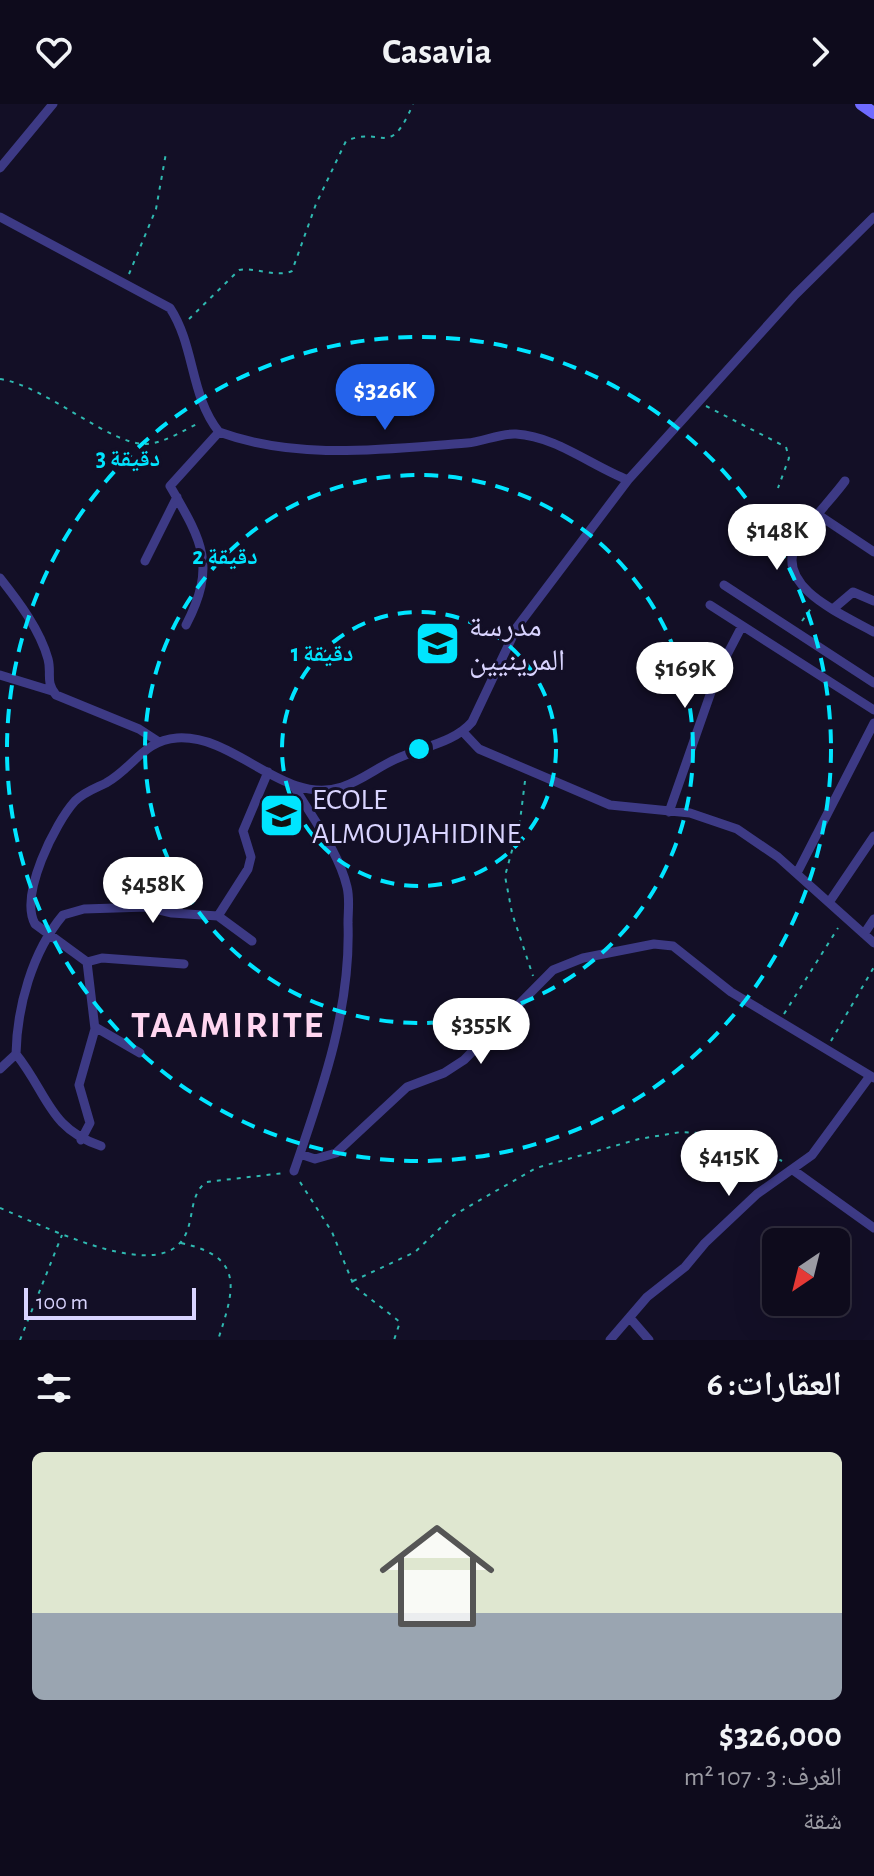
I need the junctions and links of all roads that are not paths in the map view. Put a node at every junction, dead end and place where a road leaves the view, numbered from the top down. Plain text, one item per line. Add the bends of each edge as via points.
1 (53, 104) edge
2 (861, 104) edge
3 (874, 113) edge
4 (0, 168) edge
5 (0, 217) edge
6 (874, 217) edge
7 (219, 432) junction
8 (628, 480) junction
9 (845, 481) dead end
10 (177, 497) junction
11 (820, 516) junction
12 (874, 552) edge
13 (145, 561) dead end
14 (0, 578) edge
15 (724, 585) dead end
16 (874, 601) edge
17 (710, 605) dead end
18 (833, 609) junction
19 (186, 625) dead end
20 (742, 626) junction
21 (874, 632) edge
22 (0, 675) edge
23 (874, 683) edge
24 (52, 691) junction
25 (874, 710) edge
26 (874, 725) edge
27 (463, 732) junction
28 (159, 742) junction
29 (268, 772) junction
30 (293, 785) junction
31 (669, 812) junction
32 (874, 836) edge
33 (797, 873) junction
34 (830, 901) junction
35 (218, 916) junction
36 (874, 919) edge
37 (49, 934) junction
38 (864, 934) junction
39 (252, 941) dead end
40 (874, 943) edge
41 (87, 962) junction
42 (184, 964) dead end
43 (95, 1027) junction
44 (140, 1053) dead end
45 (16, 1054) junction
46 (0, 1069) edge
47 (872, 1077) edge
48 (81, 1140) junction
49 (101, 1146) dead end
50 (300, 1154) junction
51 (793, 1170) junction
52 (294, 1171) road end
53 (874, 1228) edge
54 (630, 1318) junction
55 (610, 1340) edge
56 (649, 1340) edge

1 - 4 street
2 - 3 main road
5 - 7 street via 170,308 182,326 209,419
6 - 8 street via 795,295
7 - 8 street via 298,452 473,442 516,434 550,442
7 - 10 street via 173,479 170,486
8 - 27 street via 517,627
9 - 11 street
10 - 13 street
10 - 19 street via 200,546 205,572
11 - 12 street
11 - 18 street via 796,544 793,563 796,580
14 - 24 street via 36,629 48,659
15 - 23 street
16 - 18 street via 853,592
17 - 20 street
18 - 21 street
20 - 25 street
20 - 31 street via 718,672
22 - 24 street
24 - 28 street
26 - 33 street
27 - 30 street via 395,759 345,787
27 - 31 street via 479,749 610,805
28 - 29 street via 211,742
28 - 37 street via 73,804 33,883 32,918
29 - 30 street
29 - 35 street via 243,831 251,857 248,869
30 - 50 street via 347,884 349,900 348,983
31 - 33 street via 711,818 737,829
32 - 34 street
33 - 34 street
34 - 38 street
35 - 37 street via 147,907 84,909 63,915
35 - 39 street
36 - 38 street
37 - 41 street
37 - 45 street via 18,1019
38 - 40 street
41 - 42 street via 102,958
41 - 43 street
43 - 44 street
43 - 48 street via 79,1076 90,1123
45 - 46 street
45 - 48 street via 61,1126
47 - 50 street via 663,943 571,961 535,985 464,1060 407,1087 336,1153 315,1159
47 - 51 street via 830,1134
48 - 49 street
50 - 52 street
51 - 53 street
51 - 54 street via 757,1194
54 - 55 street
54 - 56 street

